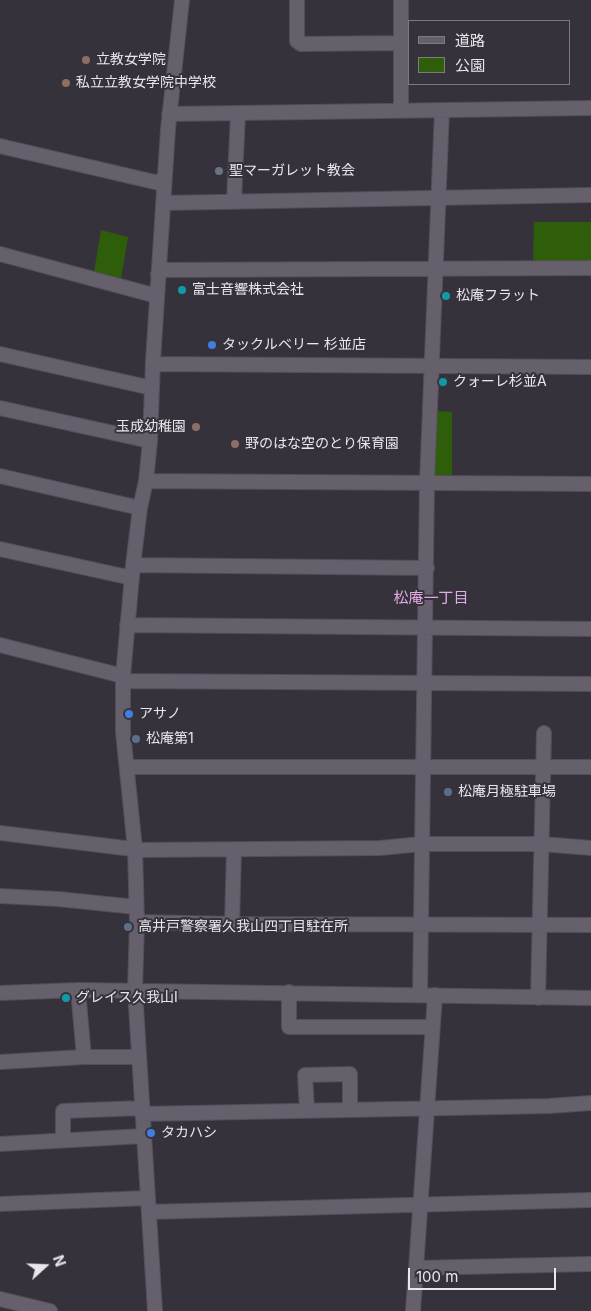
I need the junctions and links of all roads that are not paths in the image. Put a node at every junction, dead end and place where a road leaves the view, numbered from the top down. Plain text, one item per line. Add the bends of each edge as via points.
1 (182, 0) edge
2 (297, 0) edge
3 (401, 0) edge
4 (401, 43) junction
5 (591, 108) edge
6 (401, 110) junction
7 (442, 110) junction
8 (238, 113) junction
9 (169, 114) junction
10 (0, 146) edge
11 (164, 177) junction
12 (591, 195) edge
13 (440, 197) junction
14 (234, 201) junction
15 (163, 203) junction
16 (0, 254) edge
17 (436, 268) junction
18 (591, 268) edge
19 (158, 274) junction
20 (157, 296) junction
21 (0, 354) edge
22 (153, 364) junction
23 (431, 366) junction
24 (591, 367) edge
25 (152, 388) junction
26 (0, 408) edge
27 (150, 441) junction
28 (0, 476) edge
29 (146, 481) junction
30 (427, 482) junction
31 (591, 484) edge
32 (140, 508) junction
33 (0, 549) edge
34 (427, 568) junction
35 (133, 572) junction
36 (128, 625) junction
37 (426, 627) junction
38 (591, 629) edge
39 (0, 644) edge
40 (123, 678) junction
41 (425, 683) junction
42 (591, 684) edge
43 (544, 733) dead end
44 (127, 767) junction
45 (424, 767) junction
46 (544, 767) junction
47 (591, 767) edge
48 (0, 833) edge
49 (422, 844) junction
50 (542, 844) junction
51 (591, 848) edge
52 (135, 849) junction
53 (234, 850) junction
54 (0, 896) edge
55 (136, 907) junction
56 (137, 922) junction
57 (232, 924) junction
58 (422, 925) junction
59 (591, 925) edge
60 (540, 926) junction
61 (78, 990) junction
62 (135, 990) junction
63 (0, 992) edge
64 (289, 992) junction
65 (420, 995) junction
66 (435, 995) junction
67 (538, 998) junction
68 (591, 998) edge
69 (433, 1027) junction
70 (84, 1057) junction
71 (139, 1057) junction
72 (0, 1062) edge
73 (591, 1104) edge
74 (427, 1108) junction
75 (350, 1109) junction
76 (306, 1110) junction
77 (142, 1111) junction
78 (143, 1136) junction
79 (63, 1140) junction
80 (0, 1144) edge
81 (591, 1200) edge
82 (0, 1204) edge
83 (148, 1205) junction
84 (421, 1205) junction
85 (591, 1264) edge
86 (416, 1268) junction
87 (0, 1299) edge
88 (50, 1311) edge
89 (155, 1311) edge
90 (413, 1311) edge

1 - 9 street
2 - 4 street via 297,41 300,44
3 - 4 street
4 - 6 street
5 - 7 street
6 - 7 street
6 - 8 street
7 - 13 street
8 - 9 street
8 - 14 street
9 - 11 street
10 - 11 street via 159,183
11 - 15 street
12 - 13 street
13 - 14 street
13 - 17 street
14 - 15 street
15 - 19 street
16 - 20 street
17 - 18 street
17 - 19 street via 163,270
17 - 23 street
19 - 20 street
20 - 22 street
21 - 25 street
22 - 23 street
22 - 25 street
23 - 24 street
23 - 30 street
25 - 27 street
26 - 27 street
27 - 29 street
28 - 32 street
29 - 30 street
29 - 32 street
30 - 31 street
30 - 34 street
32 - 35 street
33 - 35 street
34 - 35 street
34 - 37 street
35 - 36 street
36 - 37 street
36 - 40 street
37 - 38 street
37 - 41 street
39 - 40 street
40 - 41 street
40 - 44 street
41 - 42 street
41 - 45 street
43 - 46 street
44 - 45 street
44 - 52 street
45 - 46 street
45 - 49 street
46 - 47 street
46 - 50 street
48 - 52 street
49 - 50 street
49 - 53 street via 380,848
49 - 58 street
50 - 51 street
50 - 60 street
52 - 53 street
52 - 55 street
53 - 57 street
54 - 55 street
55 - 56 street
56 - 57 street
56 - 62 street
57 - 58 street
58 - 60 street
58 - 65 street
59 - 60 street
60 - 67 street
61 - 62 street
61 - 63 street
61 - 70 street
62 - 64 street
62 - 71 street
64 - 65 street
64 - 69 street via 289,1027
65 - 66 street
66 - 67 street
66 - 69 street
67 - 68 street
69 - 74 street
70 - 71 street
70 - 72 street
71 - 77 street
73 - 74 street
74 - 75 street
74 - 84 street
75 - 76 street
75 - 76 street via 350,1074 305,1075
76 - 77 street
77 - 78 street
77 - 79 street via 63,1111
78 - 79 street
78 - 83 street
79 - 80 street
81 - 84 street
82 - 83 street
83 - 84 street
83 - 89 street
84 - 86 street
85 - 86 street
86 - 90 street
87 - 88 street

